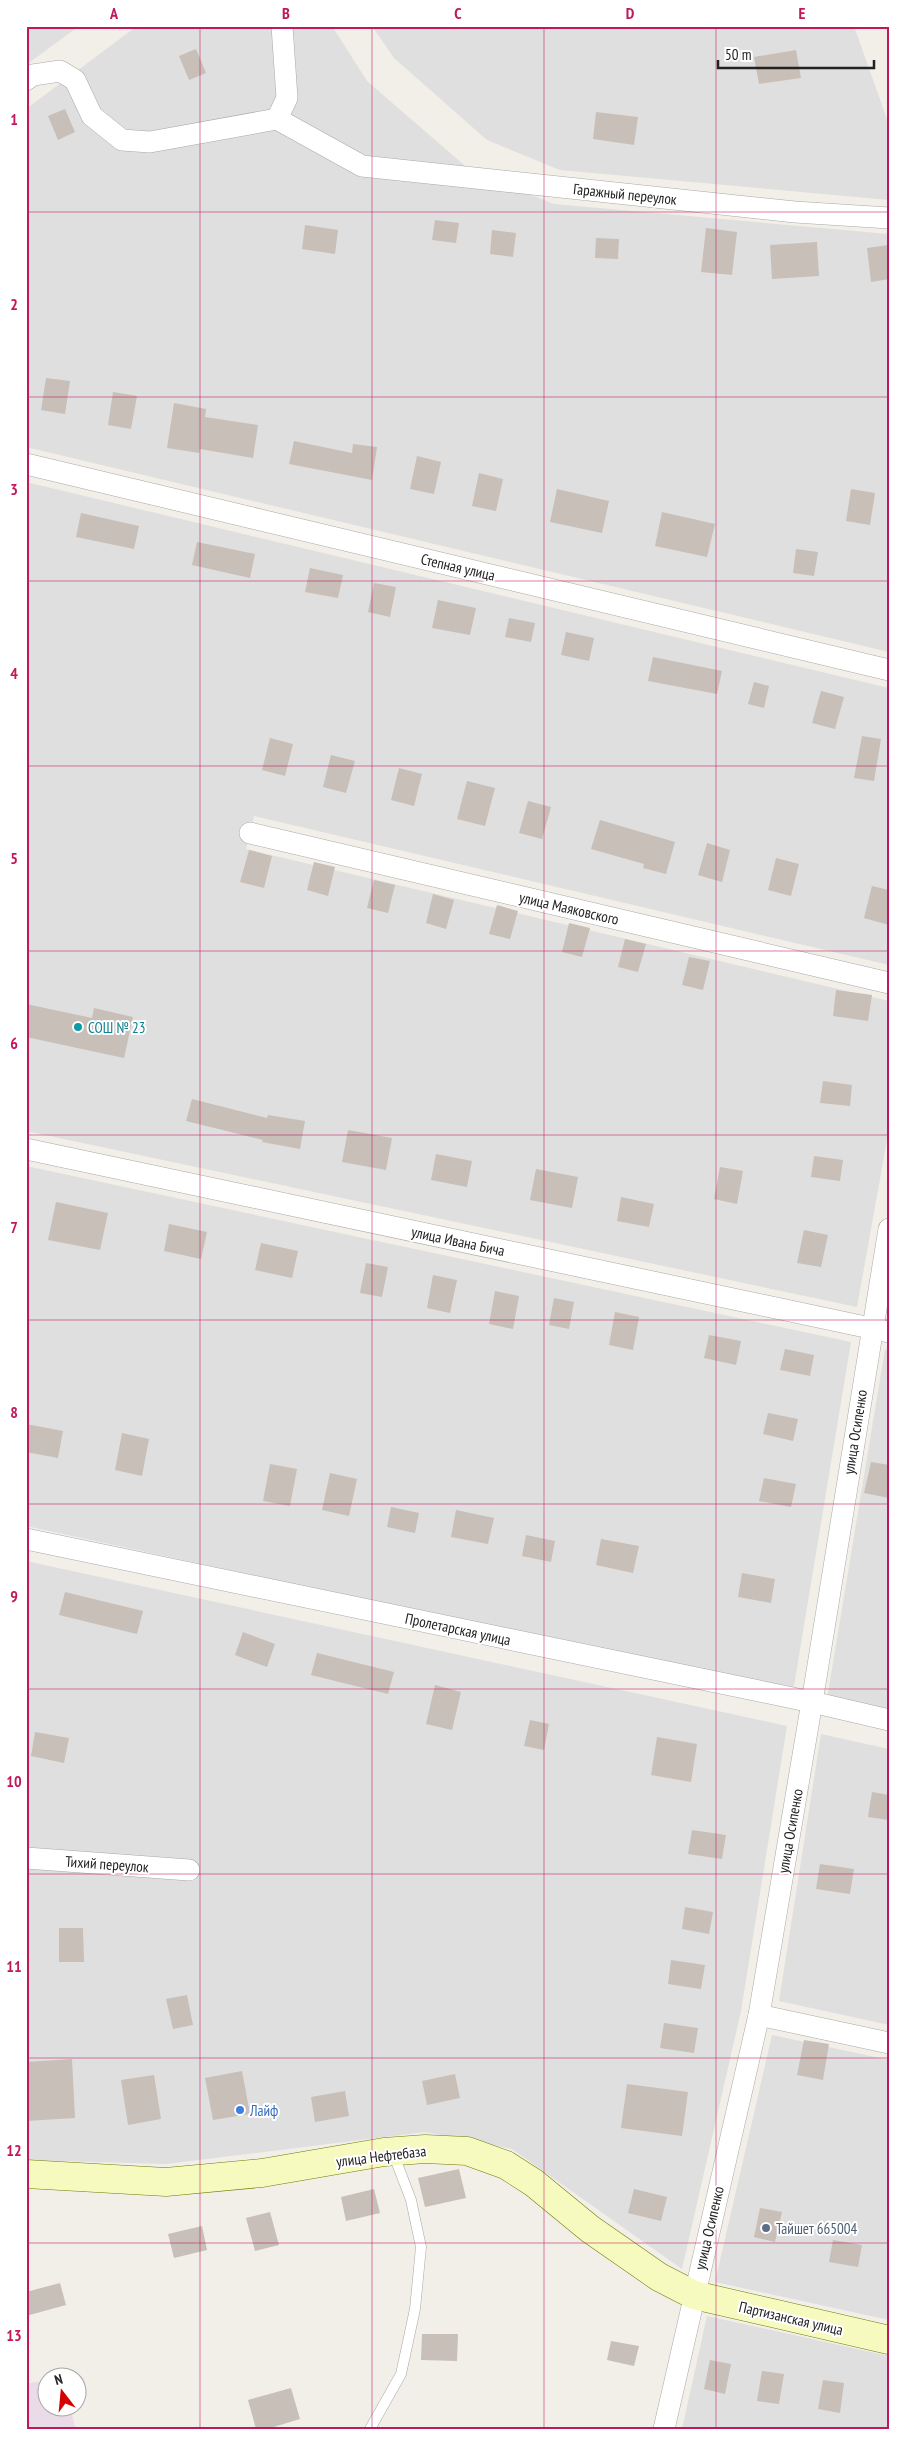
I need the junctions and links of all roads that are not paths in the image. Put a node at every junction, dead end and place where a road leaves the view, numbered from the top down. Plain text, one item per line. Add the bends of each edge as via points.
1 (282, 26) edge
2 (26, 80) edge
3 (277, 119) junction
4 (889, 218) edge
5 (26, 464) edge
6 (889, 670) edge
7 (250, 833) dead end
8 (889, 983) edge
9 (26, 1149) edge
10 (889, 1229) edge
11 (880, 1330) edge
12 (26, 1539) edge
13 (812, 1702) junction
14 (889, 1720) edge
15 (26, 1858) edge
16 (189, 1870) dead end
17 (759, 2015) junction
18 (889, 2043) edge
19 (392, 2152) junction
20 (26, 2174) edge
21 (694, 2295) junction
22 (889, 2340) edge
23 (370, 2429) edge
24 (664, 2429) edge

1 - 3 street via 287,98
2 - 3 street via 33,75 60,71 75,80 92,116 122,140 150,142
3 - 4 street, Гаражный переулок via 362,166 795,212
5 - 6 street, Степная улица
7 - 8 street, улица Маяковского
9 - 11 street, улица Ивана Бича
10 - 11 street, улица Осипенко
11 - 13 street, улица Осипенко
12 - 13 street, Пролетарская улица
13 - 14 street, Пролетарская улица
13 - 17 street, улица Осипенко
15 - 16 street, Тихий переулок
17 - 18 street
17 - 21 street, улица Осипенко
19 - 20 main road, улица Нефтебаза via 262,2173 166,2182
19 - 21 main road, улица Нефтебаза via 425,2149 467,2151 506,2165 659,2277
19 - 23 lane via 411,2200 421,2247 415,2309 401,2374
21 - 22 main road, Партизанская улица
21 - 24 street, улица Осипенко

